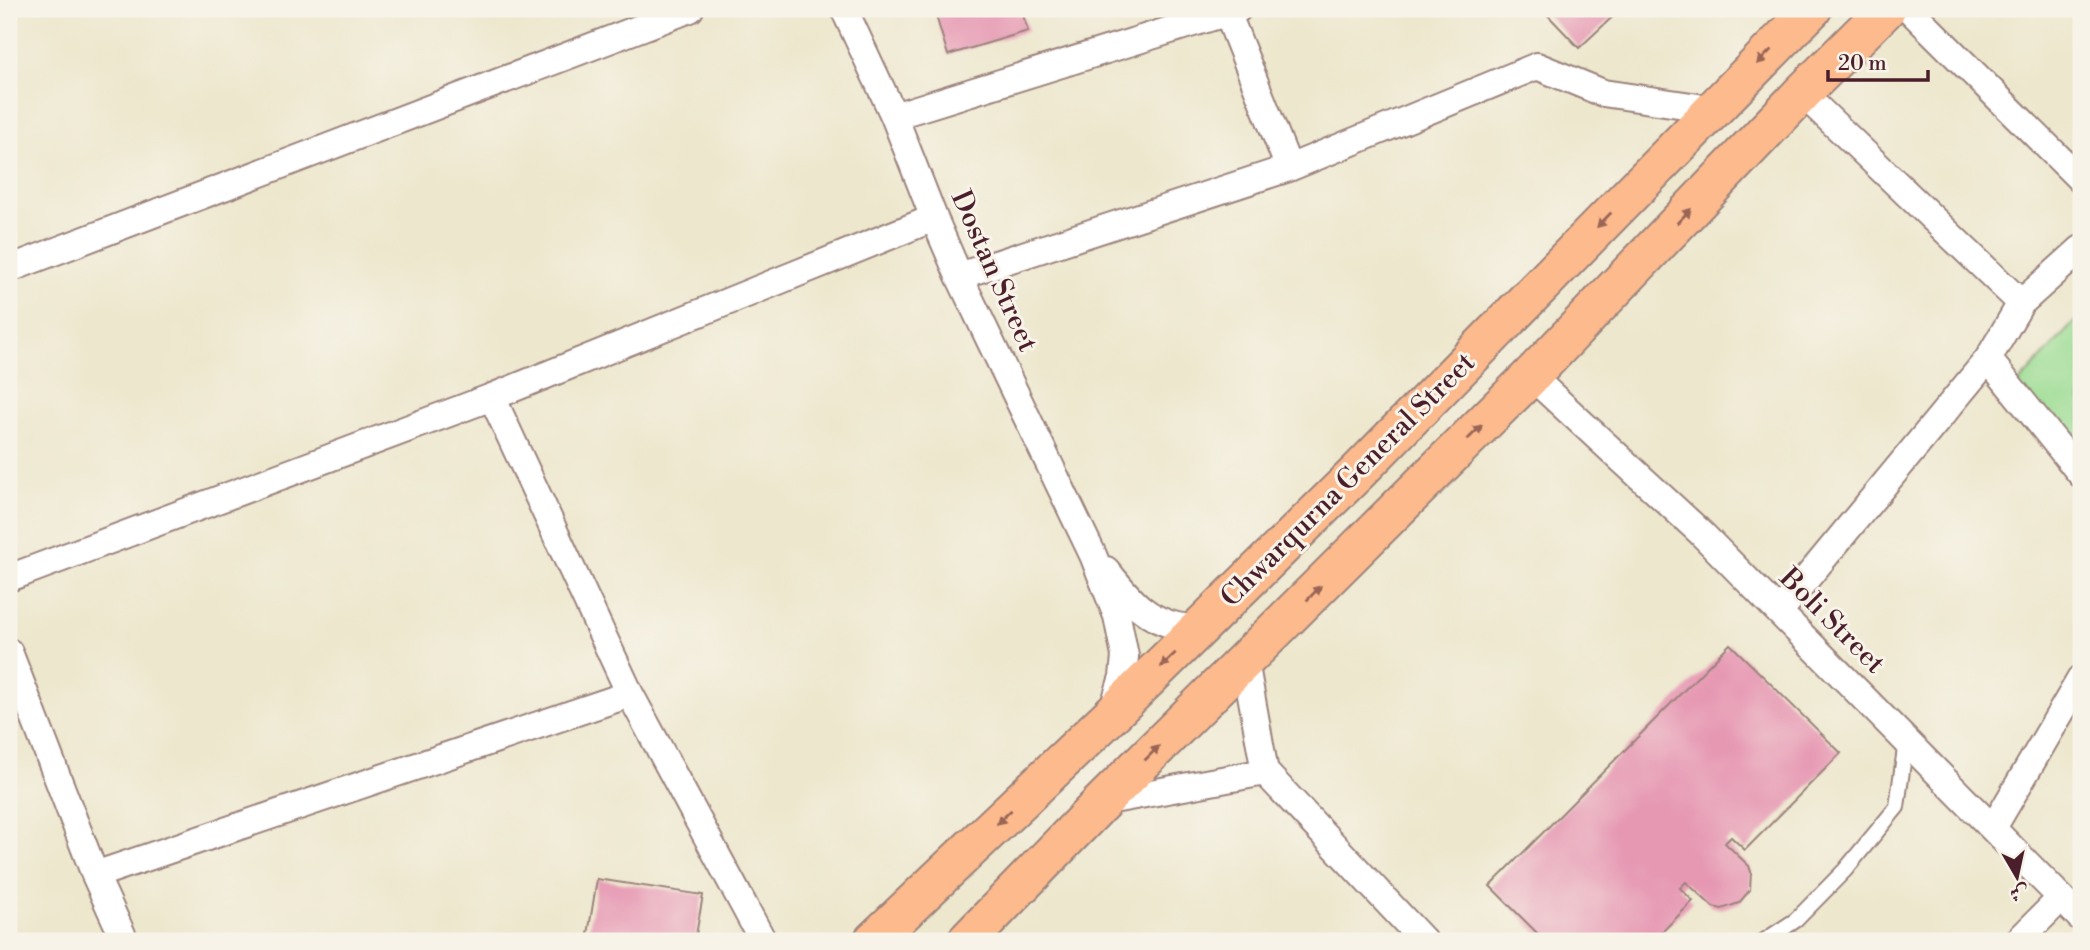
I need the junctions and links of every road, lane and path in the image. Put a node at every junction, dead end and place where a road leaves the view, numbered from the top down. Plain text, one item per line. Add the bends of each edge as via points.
1 (690, 9) edge
2 (844, 9) edge
3 (1812, 9) edge
4 (1886, 9) edge
5 (1909, 9) edge
6 (1225, 11) edge
7 (1802, 93) junction
8 (1712, 109) junction
9 (894, 116) junction
10 (1289, 168) junction
11 (2081, 180) edge
12 (934, 218) junction
13 (2081, 249) edge
14 (9, 269) edge
15 (959, 276) junction
16 (2021, 303) junction
17 (1509, 317) junction
18 (1988, 359) junction
19 (1540, 367) junction
20 (492, 397) junction
21 (2081, 474) edge
22 (1093, 555) junction
23 (9, 578) edge
24 (1779, 612) junction
25 (1204, 625) junction
26 (9, 652) edge
27 (1245, 661) junction
28 (2081, 678) edge
29 (630, 694) junction
30 (1111, 716) junction
31 (1906, 741) junction
32 (1265, 772) junction
33 (1102, 802) junction
34 (1993, 828) junction
35 (95, 875) junction
36 (2061, 898) junction
37 (2081, 918) edge
38 (981, 936) edge
39 (125, 941) edge
40 (763, 941) edge
41 (873, 941) edge
42 (1424, 941) edge
43 (1765, 941) edge
44 (2018, 941) edge

1 - 14 street
2 - 9 street, Dostan Street
3 -> 8 highway, Chwarqurna General Street
4 - 7 highway, Chwarqurna General Street
5 - 11 street
6 - 9 street
6 - 10 street
7 - 16 street
19 -> 7 highway, Chwarqurna General Street
8 - 10 street via 1602,93 1537,66
8 -> 17 highway, Chwarqurna General Street
9 - 12 street, Dostan Street
10 - 15 street
12 - 15 street, Dostan Street
12 - 20 street
13 - 16 street
15 - 22 street, Dostan Street
16 - 18 street
17 - 19 highway
17 - 25 highway, Chwarqurna General Street
18 - 21 street
18 - 24 street
19 - 24 street, Boli Street
27 -> 19 highway, Chwarqurna General Street
20 - 23 street
20 - 29 street
22 - 25 street, Dostan Street via 1151,617 1184,627
22 - 30 street, Dostan Street via 1117,616 1125,656 1124,677
24 - 31 street, Boli Street
25 -> 30 highway, Chwarqurna General Street
26 - 35 street
27 - 32 street
33 -> 27 highway, Chwarqurna General Street
28 - 34 street
29 - 35 street
29 - 40 street
30 -> 41 highway, Chwarqurna General Street
31 - 34 street, Boli Street
31 - 43 lane via 1897,807 1796,920
32 - 33 street
32 - 42 street
33 - 38 highway, Chwarqurna General Street
34 - 36 street, Boli Street
35 - 39 street
36 - 37 street, Boli Street
36 - 44 street

